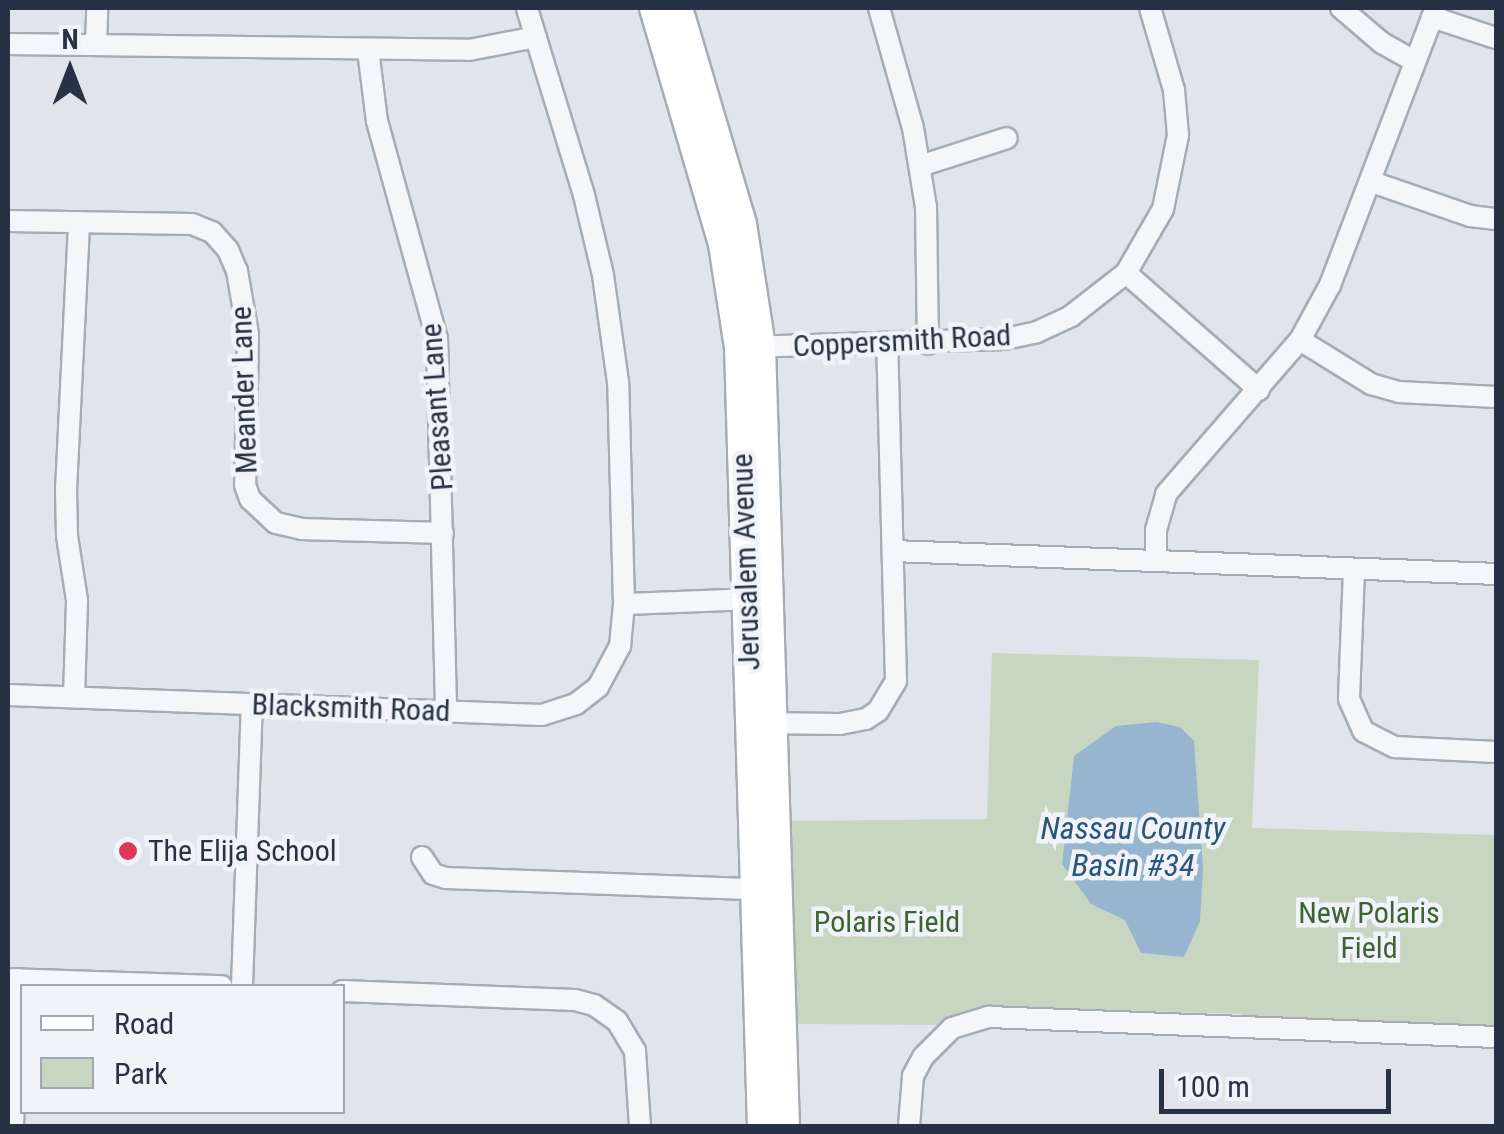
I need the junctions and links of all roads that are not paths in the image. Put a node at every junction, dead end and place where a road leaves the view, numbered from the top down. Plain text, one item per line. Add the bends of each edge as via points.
1 (97, 8) edge
2 (527, 8) edge
3 (654, 8) edge
4 (678, 8) edge
5 (878, 8) edge
6 (1150, 8) edge
7 (1341, 8) edge
8 (1434, 12) edge
9 (536, 37) junction
10 (1496, 38) edge
11 (8, 44) edge
12 (96, 45) junction
13 (678, 46) junction
14 (368, 50) junction
15 (1414, 61) junction
16 (1007, 138) dead end
17 (920, 166) junction
18 (1372, 182) junction
19 (1496, 219) edge
20 (8, 220) edge
21 (79, 222) junction
22 (1126, 273) junction
23 (1300, 340) junction
24 (928, 344) junction
25 (887, 346) junction
26 (750, 347) junction
27 (1259, 390) junction
28 (1496, 397) edge
29 (443, 533) junction
30 (893, 551) junction
31 (1156, 558) junction
32 (1354, 569) junction
33 (1496, 574) edge
34 (758, 599) junction
35 (624, 604) junction
36 (8, 695) edge
37 (74, 697) junction
38 (252, 704) junction
39 (446, 712) junction
40 (762, 723) junction
41 (1496, 752) edge
42 (422, 858) dead end
43 (766, 890) junction
44 (12, 979) edge
45 (162, 984) edge
46 (242, 984) edge
47 (345, 991) edge
48 (1496, 1036) edge
49 (13, 1126) edge
50 (640, 1126) edge
51 (762, 1126) edge
52 (784, 1126) edge
53 (909, 1126) edge

1 - 12 street
2 - 9 street, Blacksmith Road
3 - 13 main road, Jerusalem Avenue
4 - 13 main road, Jerusalem Avenue
5 - 17 street
6 - 22 street, Coppersmith Road via 1174,90 1178,135 1163,208
7 - 15 street
8 - 10 street
8 - 15 street
9 - 14 street via 469,50
9 - 35 street, Blacksmith Road via 584,195 612,332
11 - 12 street
12 - 14 street
13 - 26 main road, Jerusalem Avenue
14 - 29 street, Pleasant Lane via 377,120 436,339
15 - 18 street
16 - 17 street
17 - 24 street
18 - 19 street
18 - 23 street
20 - 21 street, Meander Lane
21 - 29 street, Meander Lane via 192,224 212,232 228,250 248,335 245,485 261,513 301,528
21 - 37 street via 66,507 77,600
22 - 24 street, Coppersmith Road via 1071,316 1037,332
22 - 27 street
23 - 27 street
23 - 28 street via 1371,384 1399,392
24 - 25 street, Coppersmith Road
25 - 26 street, Coppersmith Road
25 - 30 street
26 - 34 main road, Jerusalem Avenue
27 - 31 street via 1166,494
29 - 39 street, Pleasant Lane
30 - 31 street
30 - 40 street via 896,681 890,696 866,719
31 - 32 street
32 - 33 street
32 - 41 street via 1349,699 1364,730 1395,747
34 - 35 street
34 - 40 main road, Jerusalem Avenue
35 - 39 street, Blacksmith Road via 615,662 576,704 542,715
36 - 37 street, Blacksmith Road
37 - 38 street, Blacksmith Road
38 - 39 street, Blacksmith Road
38 - 46 street
40 - 43 main road, Jerusalem Avenue
42 - 43 street via 433,874 446,878
43 - 51 main road, Jerusalem Avenue
43 - 52 main road, Jerusalem Avenue
44 - 45 street
44 - 49 street
47 - 50 street via 594,1005 617,1021 634,1051
48 - 53 street via 989,1018 952,1028 923,1057 913,1076

